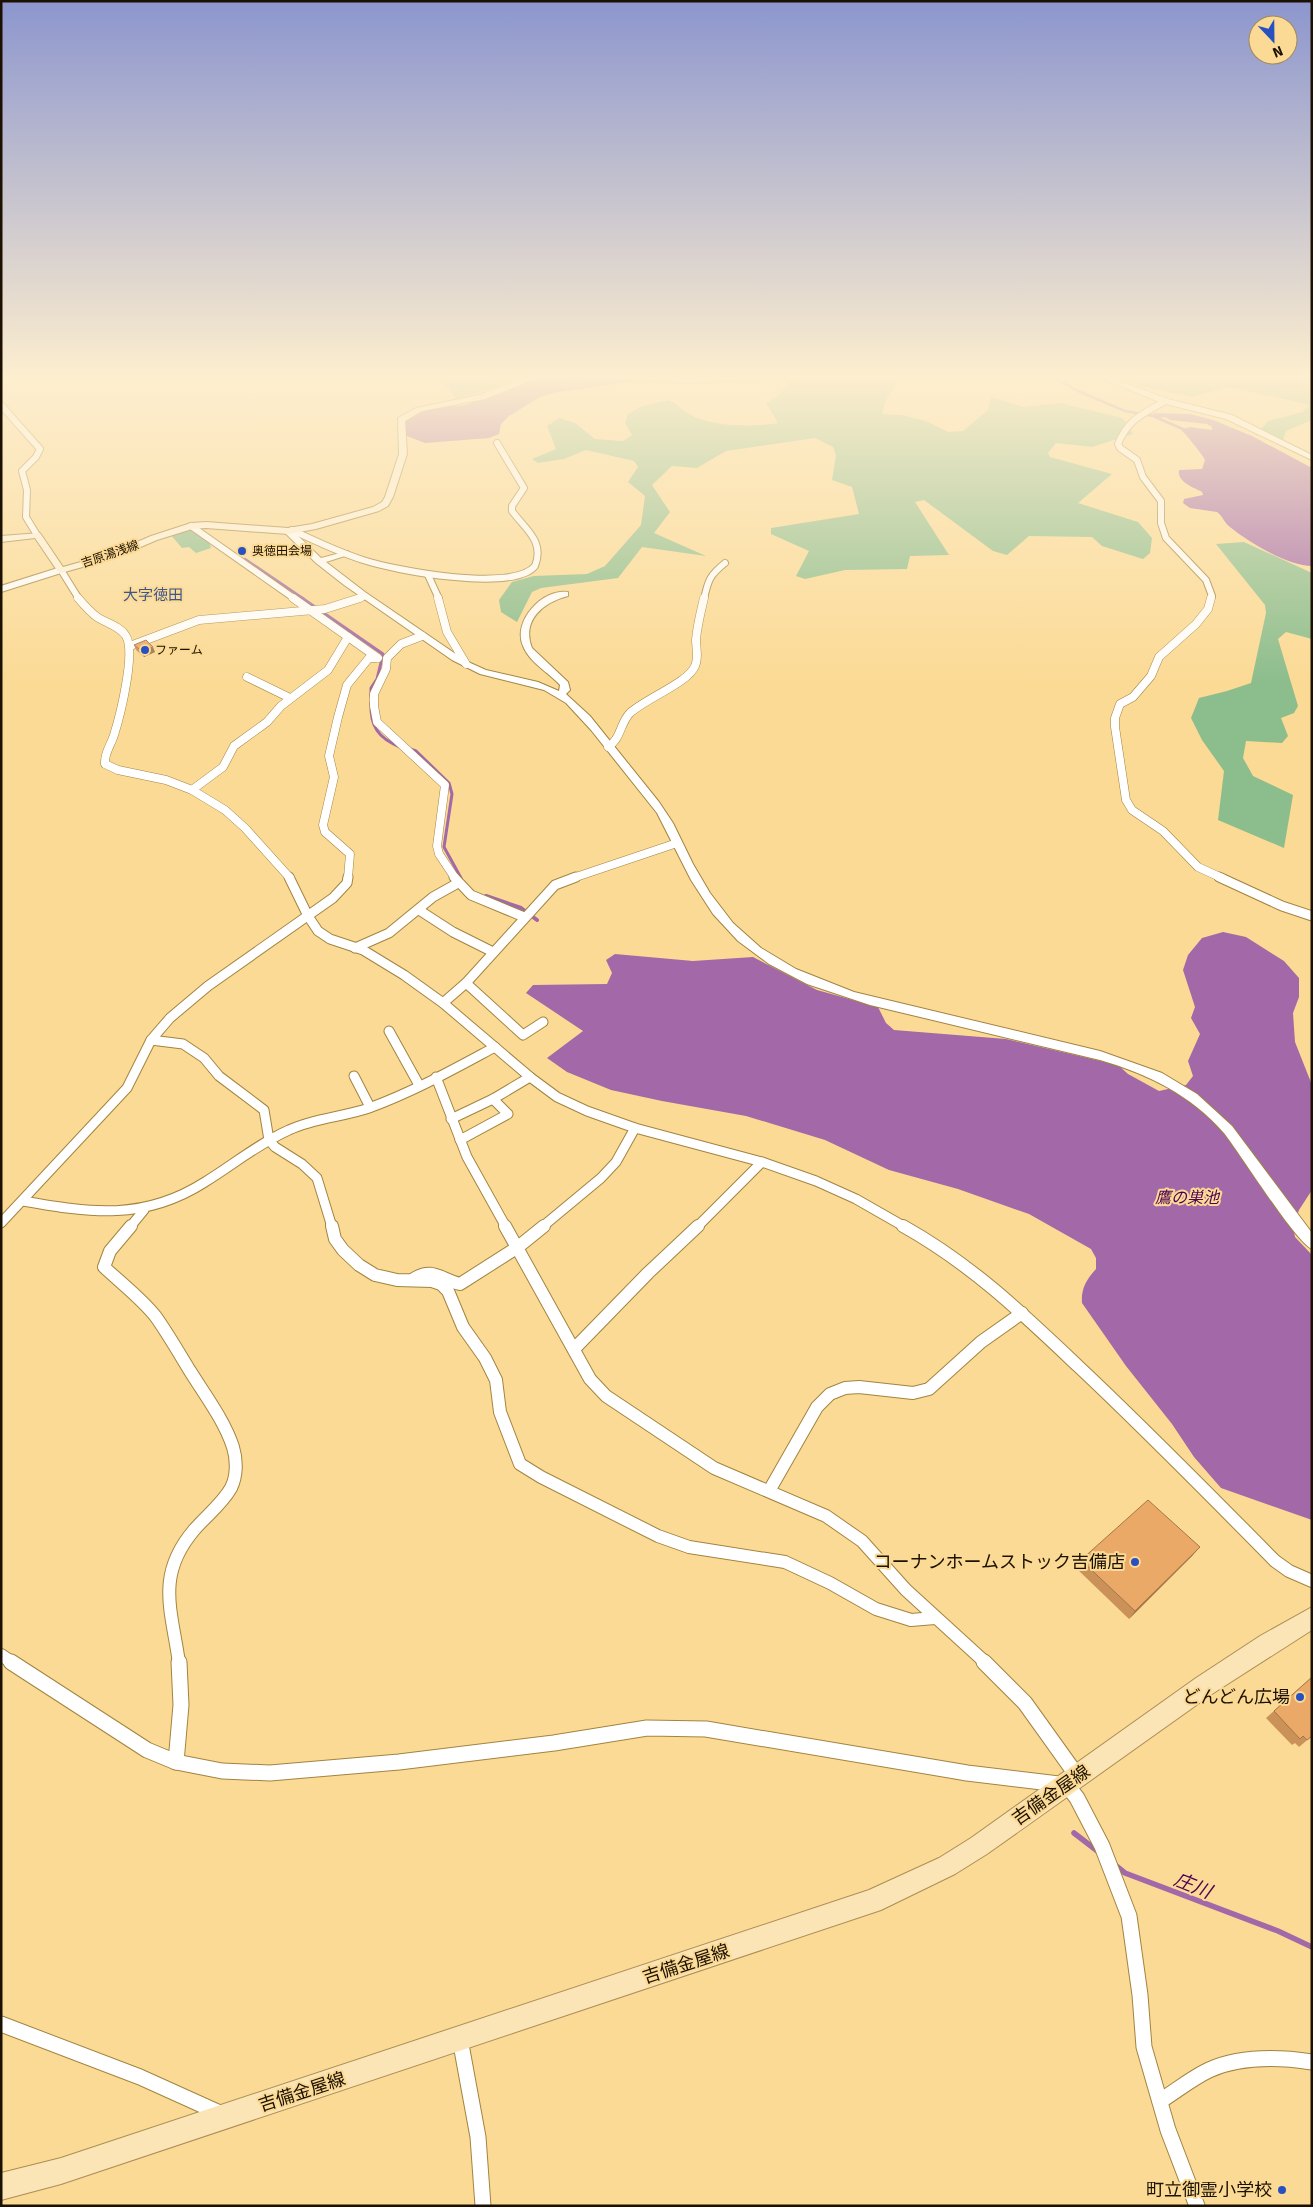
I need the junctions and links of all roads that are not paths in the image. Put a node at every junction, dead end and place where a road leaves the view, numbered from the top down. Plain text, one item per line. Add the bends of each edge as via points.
1 (24, 478) edge
2 (395, 478) edge
3 (518, 478) edge
4 (1144, 478) edge
5 (191, 526) junction
6 (290, 531) junction
7 (37, 534) junction
8 (1, 539) edge
9 (345, 553) junction
10 (319, 561) junction
11 (725, 563) dead end
12 (61, 570) junction
13 (428, 575) junction
14 (1, 589) edge
15 (565, 594) dead end
16 (363, 597) junction
17 (310, 610) junction
18 (422, 636) junction
19 (348, 637) junction
20 (130, 646) junction
21 (375, 658) junction
22 (386, 658) junction
23 (466, 664) junction
24 (248, 677) dead end
25 (560, 695) junction
26 (290, 698) junction
27 (608, 747) junction
28 (192, 790) junction
29 (677, 843) junction
30 (458, 882) junction
31 (419, 910) junction
32 (308, 916) junction
33 (1312, 916) edge
34 (524, 917) junction
35 (355, 948) junction
36 (493, 952) junction
37 (466, 983) junction
38 (443, 1004) junction
39 (543, 1022) dead end
40 (389, 1031) dead end
41 (151, 1040) junction
42 (495, 1047) junction
43 (354, 1076) dead end
44 (436, 1077) junction
45 (530, 1077) junction
46 (419, 1085) junction
47 (493, 1099) junction
48 (370, 1106) junction
49 (451, 1118) junction
50 (635, 1128) junction
51 (269, 1140) junction
52 (460, 1140) junction
53 (762, 1162) junction
54 (23, 1201) junction
55 (144, 1210) junction
56 (1, 1223) edge
57 (1308, 1239) edge
58 (518, 1247) junction
59 (412, 1280) junction
60 (1022, 1313) junction
61 (574, 1349) junction
62 (769, 1490) junction
63 (1312, 1581) edge
64 (935, 1618) junction
65 (1312, 1618) edge
66 (1, 1655) edge
67 (176, 1762) junction
68 (1072, 1781) junction
69 (1, 2024) edge
70 (460, 2039) junction
71 (1312, 2062) edge
72 (1160, 2101) junction
73 (227, 2116) junction
74 (1, 2187) edge
75 (483, 2206) edge
76 (1197, 2206) edge

1 - 7 street via 27,490 24,512
2 - 6 main road, 吉原湯浅線 via 385,504 360,514
3 - 13 street via 524,488 512,511 537,542 534,569 512,578
4 - 33 street via 1161,501 1160,523 1166,538 1206,580 1212,596 1208,609 1196,624 1159,658 1151,676 1133,697 1120,704 1115,727 1126,800 1132,810 1164,831 1198,867 1282,906
5 - 6 main road, 吉原湯浅線
5 - 12 main road, 吉原湯浅線 via 112,556
5 - 17 street
6 - 9 street
6 - 10 street
7 - 8 main road
7 - 12 main road, 吉原湯浅線
9 - 10 street
9 - 13 street via 367,562
10 - 16 street
11 - 27 street via 712,574 707,584 696,639 695,668 686,678 639,705 626,717 616,742
12 - 14 street
12 - 20 street via 84,605 116,627 126,636
13 - 23 street via 438,596 447,632
15 - 25 street via 539,605 524,637 529,650 565,684 566,688
16 - 17 street via 338,606
16 - 18 street
17 - 19 street
17 - 20 street via 199,620
18 - 22 street via 401,644
18 - 23 street
19 - 21 street
19 - 26 street via 330,668
20 - 28 street via 129,667 115,733 104,762 107,766 166,780
21 - 22 street
21 - 32 street via 370,658 347,685 329,756 334,777 323,825 325,832 350,854 347,883
22 - 30 street via 387,670 374,692 375,716 379,725 444,785 436,846
23 - 25 street
24 - 26 street
25 - 27 street via 577,709
26 - 28 street via 267,722 237,743 222,767
27 - 29 street via 668,822
28 - 32 street via 225,810 288,874
29 - 34 street via 555,885
29 - 57 street via 718,914 742,939 797,975 842,994 1042,1043 1092,1052 1138,1067 1173,1084 1202,1104 1228,1129
30 - 31 street via 437,893
30 - 34 street via 471,895
31 - 35 street via 389,933
31 - 36 street
32 - 35 street via 318,931 330,940
32 - 41 street via 208,986 170,1018
34 - 36 street
35 - 38 street via 404,975
36 - 37 street
37 - 38 street
37 - 39 street via 523,1035
38 - 42 street
40 - 46 street
41 - 51 street via 182,1044 204,1058 219,1076 264,1110
41 - 54 street via 126,1088
42 - 44 street
42 - 45 street
43 - 48 street
44 - 46 street
44 - 49 street
45 - 47 street
45 - 50 street via 558,1098
46 - 48 street
47 - 49 street
47 - 52 street via 508,1114
48 - 51 street via 289,1129
49 - 52 street
50 - 53 street
50 - 58 street via 616,1162 601,1178
51 - 55 street via 193,1190 166,1204
51 - 59 street via 317,1178 335,1239 343,1250 375,1275
52 - 58 street
53 - 60 street via 856,1198 939,1246
53 - 61 street
54 - 55 street via 87,1212
54 - 56 street
55 - 67 street via 110,1251 104,1267 155,1316 221,1420 237,1458 237,1470 227,1494 192,1533 171,1570 168,1599 180,1672 180,1735
58 - 59 street via 460,1284 427,1272
58 - 61 street
59 - 64 street via 436,1282 448,1291 463,1327 486,1358 496,1380 500,1412 520,1464 658,1536 689,1547 785,1562 876,1609 911,1620
60 - 62 street via 981,1342 929,1389 913,1393 859,1387 830,1394 817,1407
60 - 63 street via 1130,1415 1275,1561
61 - 62 street via 590,1379 606,1396 714,1468
62 - 64 street via 826,1516 862,1541
64 - 68 street via 977,1654 1025,1703
65 - 68 main road, 吉備金屋線 via 1216,1678
66 - 67 street via 140,1746
67 - 68 street via 222,1771 270,1773 399,1762 647,1728 706,1729 958,1772
68 - 70 main road, 吉備金屋線 via 947,1866 872,1901
68 - 72 street via 1076,1798 1102,1846 1128,1916 1144,2047
69 - 73 street via 96,2058
70 - 73 main road, 吉備金屋線
70 - 75 street via 478,2138
71 - 72 street via 1249,2060 1226,2064
72 - 76 street
73 - 74 main road, 吉備金屋線 via 61,2171

